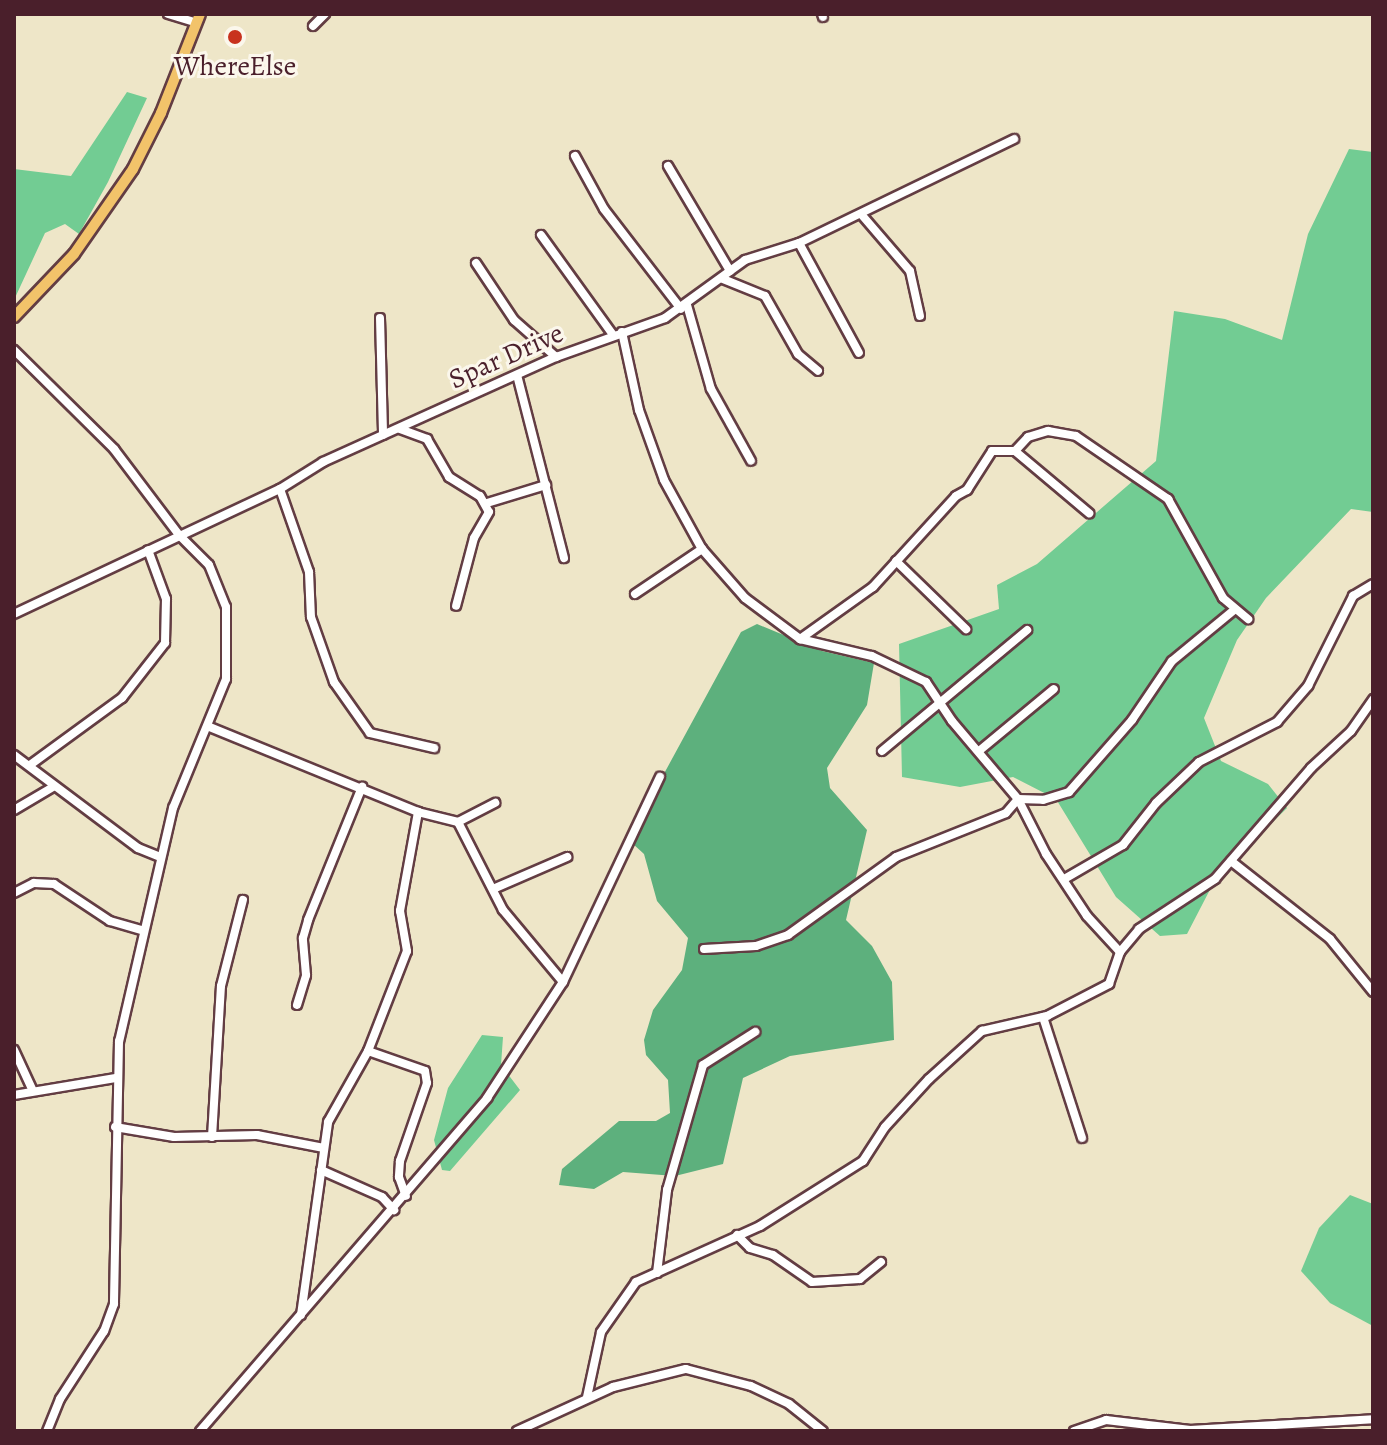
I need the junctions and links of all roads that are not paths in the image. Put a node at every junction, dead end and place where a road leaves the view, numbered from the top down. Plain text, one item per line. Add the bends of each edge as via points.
1 (168, 14) edge
2 (325, 14) edge
3 (198, 18) edge
4 (313, 26) dead end
5 (1014, 139) dead end
6 (575, 156) dead end
7 (668, 166) dead end
8 (861, 214) junction
9 (541, 235) dead end
10 (799, 243) junction
11 (476, 263) dead end
12 (730, 271) junction
13 (723, 279) junction
14 (684, 307) junction
15 (920, 316) dead end
16 (14, 317) edge
17 (380, 318) dead end
18 (618, 334) junction
19 (14, 350) edge
20 (859, 353) dead end
21 (556, 357) junction
22 (818, 371) dead end
23 (517, 375) junction
24 (400, 429) junction
25 (383, 435) junction
26 (1015, 451) junction
27 (751, 461) dead end
28 (546, 485) junction
29 (280, 489) junction
30 (487, 503) junction
31 (1089, 513) dead end
32 (179, 535) junction
33 (702, 549) junction
34 (148, 550) junction
35 (564, 558) dead end
36 (896, 561) junction
37 (1373, 584) edge
38 (635, 594) dead end
39 (456, 606) dead end
40 (1234, 610) junction
41 (14, 614) edge
42 (1248, 619) dead end
43 (966, 629) dead end
44 (1027, 630) dead end
45 (800, 639) junction
46 (1054, 689) dead end
47 (940, 698) junction
48 (1373, 699) edge
49 (210, 727) junction
50 (434, 748) dead end
51 (882, 751) dead end
52 (979, 751) junction
53 (14, 755) edge
54 (30, 765) junction
55 (660, 777) dead end
56 (53, 787) junction
57 (362, 787) junction
58 (1018, 799) junction
59 (495, 803) dead end
60 (14, 810) edge
61 (418, 812) junction
62 (458, 822) junction
63 (160, 857) junction
64 (567, 857) dead end
65 (1231, 861) junction
66 (1066, 878) junction
67 (493, 889) junction
68 (14, 893) edge
69 (243, 900) dead end
70 (141, 930) junction
71 (1105, 937) junction
72 (1129, 941) junction
73 (704, 949) dead end
74 (1120, 952) junction
75 (563, 982) junction
76 (1373, 992) edge
77 (297, 1005) dead end
78 (1043, 1017) junction
79 (755, 1032) dead end
80 (14, 1050) edge
81 (368, 1051) junction
82 (116, 1078) junction
83 (32, 1089) junction
84 (14, 1095) edge
85 (115, 1127) junction
86 (212, 1137) junction
87 (1082, 1138) dead end
88 (324, 1148) junction
89 (321, 1170) junction
90 (406, 1197) junction
91 (394, 1210) junction
92 (737, 1235) junction
93 (881, 1262) dead end
94 (657, 1273) junction
95 (300, 1319) junction
96 (587, 1397) junction
97 (1373, 1419) edge
98 (47, 1431) edge
99 (200, 1431) edge
100 (517, 1431) edge
101 (823, 1431) edge
102 (1074, 1431) edge

1 - 3 street
2 - 4 street
3 - 16 main road via 161,113 114,200 74,254
5 - 8 street, Spar Drive
6 - 14 street via 604,209
7 - 12 street
8 - 10 street, Spar Drive
8 - 15 street via 910,271
9 - 18 street
10 - 12 street, Spar Drive via 745,260
10 - 20 street
11 - 21 street via 514,320
12 - 13 street, Spar Drive
13 - 14 street, Spar Drive
13 - 22 street via 765,296 798,354
14 - 18 street, Spar Drive
14 - 27 street via 711,389
17 - 25 street
18 - 21 street, Spar Drive
18 - 33 street via 651,445
19 - 32 street via 114,449
21 - 23 street, Spar Drive
23 - 24 street, Spar Drive
23 - 28 street
24 - 25 street, Spar Drive
24 - 30 street via 427,439 449,477
25 - 29 street, Spar Drive
26 - 31 street
26 - 36 street via 992,451 967,490
26 - 40 street via 1037,433 1076,436 1168,499
28 - 30 street
28 - 35 street
29 - 32 street, Spar Drive
29 - 50 street via 309,572 311,617 334,682 370,733
30 - 39 street via 489,512 474,538
32 - 34 street, Spar Drive
32 - 49 street via 209,565 226,607 226,679
33 - 38 street
33 - 45 street via 745,598
34 - 41 street, Spar Drive
34 - 54 street via 166,599 165,643 122,698
36 - 43 street
36 - 45 street via 873,587
37 - 66 street via 1353,596 1308,686 1277,722 1199,762 1156,803 1123,845
40 - 42 street
40 - 58 street via 1172,661 1132,720 1069,792 1043,800
44 - 47 street
45 - 47 street via 898,666 926,682
46 - 52 street
47 - 51 street
47 - 52 street
48 - 65 street via 1351,731 1311,768
49 - 57 street
49 - 63 street via 179,794
52 - 58 street
53 - 54 street
54 - 56 street
55 - 75 street
56 - 60 street
56 - 63 street
57 - 61 street
57 - 77 street via 308,920 303,938 306,975
58 - 66 street via 1046,854
58 - 73 street via 1006,813 896,857 788,935 756,946
59 - 62 street
61 - 62 street
61 - 81 street via 400,911 407,951
62 - 67 street
63 - 70 street
64 - 67 street
65 - 72 street via 1205,888 1157,915
65 - 76 street via 1330,939
66 - 71 street
67 - 75 street via 533,952
68 - 70 street via 34,883 54,884 110,921
69 - 86 street via 221,986
70 - 82 street
71 - 72 street
71 - 74 street
72 - 74 street
74 - 78 street via 1109,984
75 - 90 street via 487,1098
78 - 87 street
78 - 92 street via 975,1036 885,1127 863,1161 785,1212
79 - 94 street via 703,1065 667,1190
80 - 83 street
81 - 88 street via 335,1104
81 - 90 street via 425,1071 427,1083 400,1161
82 - 83 street
82 - 85 street
83 - 84 street
85 - 86 street
85 - 98 street via 114,1304
86 - 88 street via 257,1135
88 - 89 street
89 - 91 street via 382,1197
89 - 95 street
90 - 91 street
91 - 95 street
92 - 93 street via 750,1248 773,1255 812,1282 860,1279
92 - 94 street
94 - 96 street via 636,1282 612,1310 601,1332
95 - 99 street
96 - 100 street
96 - 101 street via 650,1375 686,1369 751,1386 789,1404
97 - 102 street via 1190,1430 1106,1420

